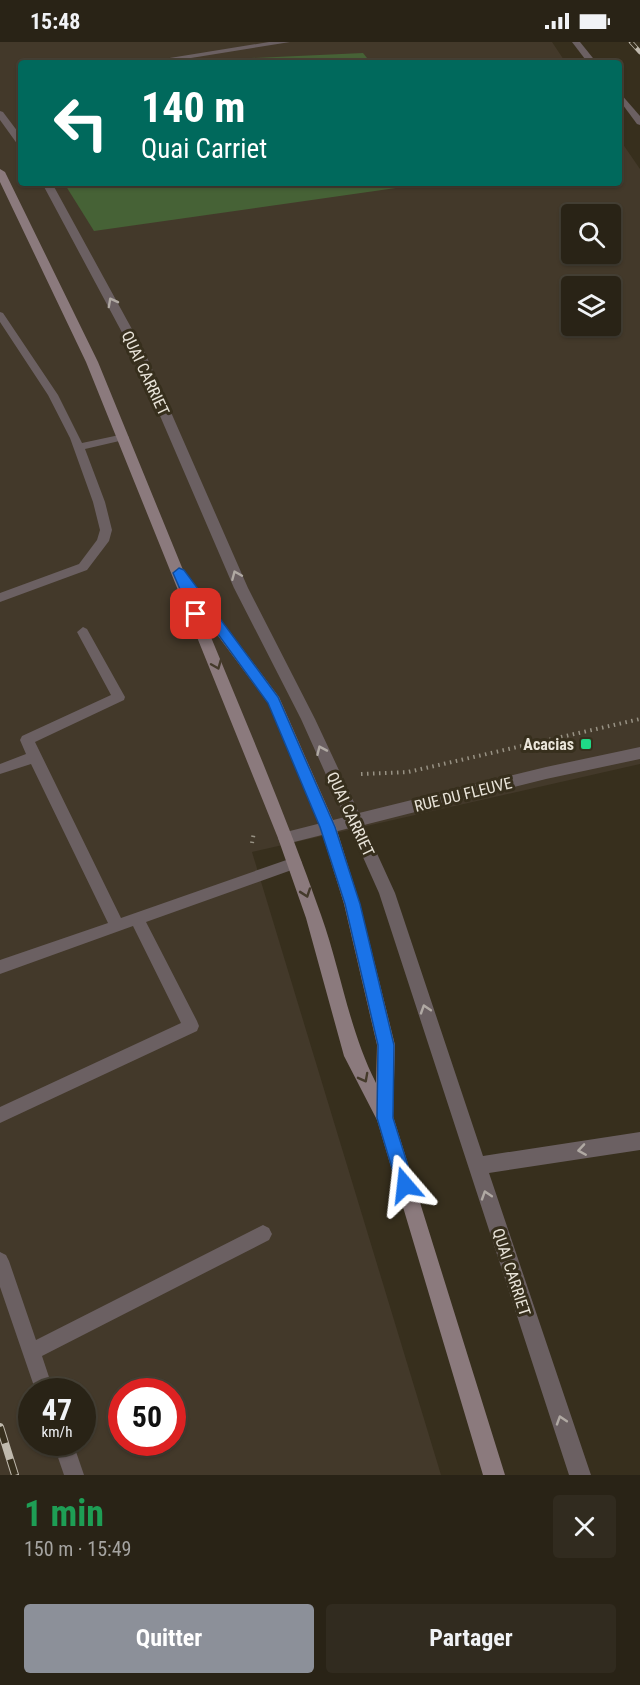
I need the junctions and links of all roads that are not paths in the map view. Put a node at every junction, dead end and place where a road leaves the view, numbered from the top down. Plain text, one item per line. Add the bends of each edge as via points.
1 (286, 42) edge
2 (576, 42) edge
3 (163, 60) edge
4 (591, 60) edge
5 (622, 99) edge
6 (0, 114) edge
7 (640, 122) edge
8 (18, 139) edge
9 (0, 172) edge
10 (49, 186) edge
11 (0, 315) edge
12 (124, 437) junction
13 (79, 447) junction
14 (179, 573) junction
15 (0, 598) edge
16 (83, 632) dead end
17 (640, 753) edge
18 (34, 757) junction
19 (0, 769) edge
20 (354, 822) junction
21 (328, 827) junction
22 (286, 838) junction
23 (295, 863) junction
24 (137, 919) junction
25 (117, 926) junction
26 (0, 967) edge
27 (0, 1115) edge
28 (385, 1118) junction
29 (640, 1141) edge
30 (477, 1166) junction
31 (263, 1234) dead end
32 (0, 1262) edge
33 (31, 1352) junction
34 (40, 1378) edge
35 (67, 1456) edge
36 (74, 1475) edge
37 (494, 1475) edge
38 (580, 1475) edge

1 - 3 street
2 - 4 street
5 - 7 street
6 - 8 street
9 - 12 main road, QUAI CARRIET
20 -> 10 street, QUAI CARRIET via 308,718 241,588 139,353
11 - 13 lane via 53,395
12 - 13 lane
12 - 14 main road, QUAI CARRIET
13 - 15 lane via 105,519 103,541 83,567 73,573
14 - 21 main road, QUAI CARRIET via 274,701
14 -> 22 main road, QUAI CARRIET
16 - 18 lane via 118,697 27,740
17 - 20 street, RUE DU FLEUVE
18 - 19 lane
18 - 25 lane
20 - 21 street, RUE DU FLEUVE
30 -> 20 street, QUAI CARRIET via 387,893
21 - 22 street, RUE DU FLEUVE
21 - 28 main road, QUAI CARRIET via 352,904 386,1045
22 - 23 main road, QUAI CARRIET
23 - 24 lane
23 -> 28 main road, QUAI CARRIET via 352,1056
24 - 25 lane
24 - 27 lane via 191,1026
25 - 26 lane
28 - 37 main road, QUAI CARRIET
29 -> 30 street
38 -> 30 street, QUAI CARRIET
31 - 33 lane
32 - 33 lane
33 - 34 lane
35 - 36 lane

